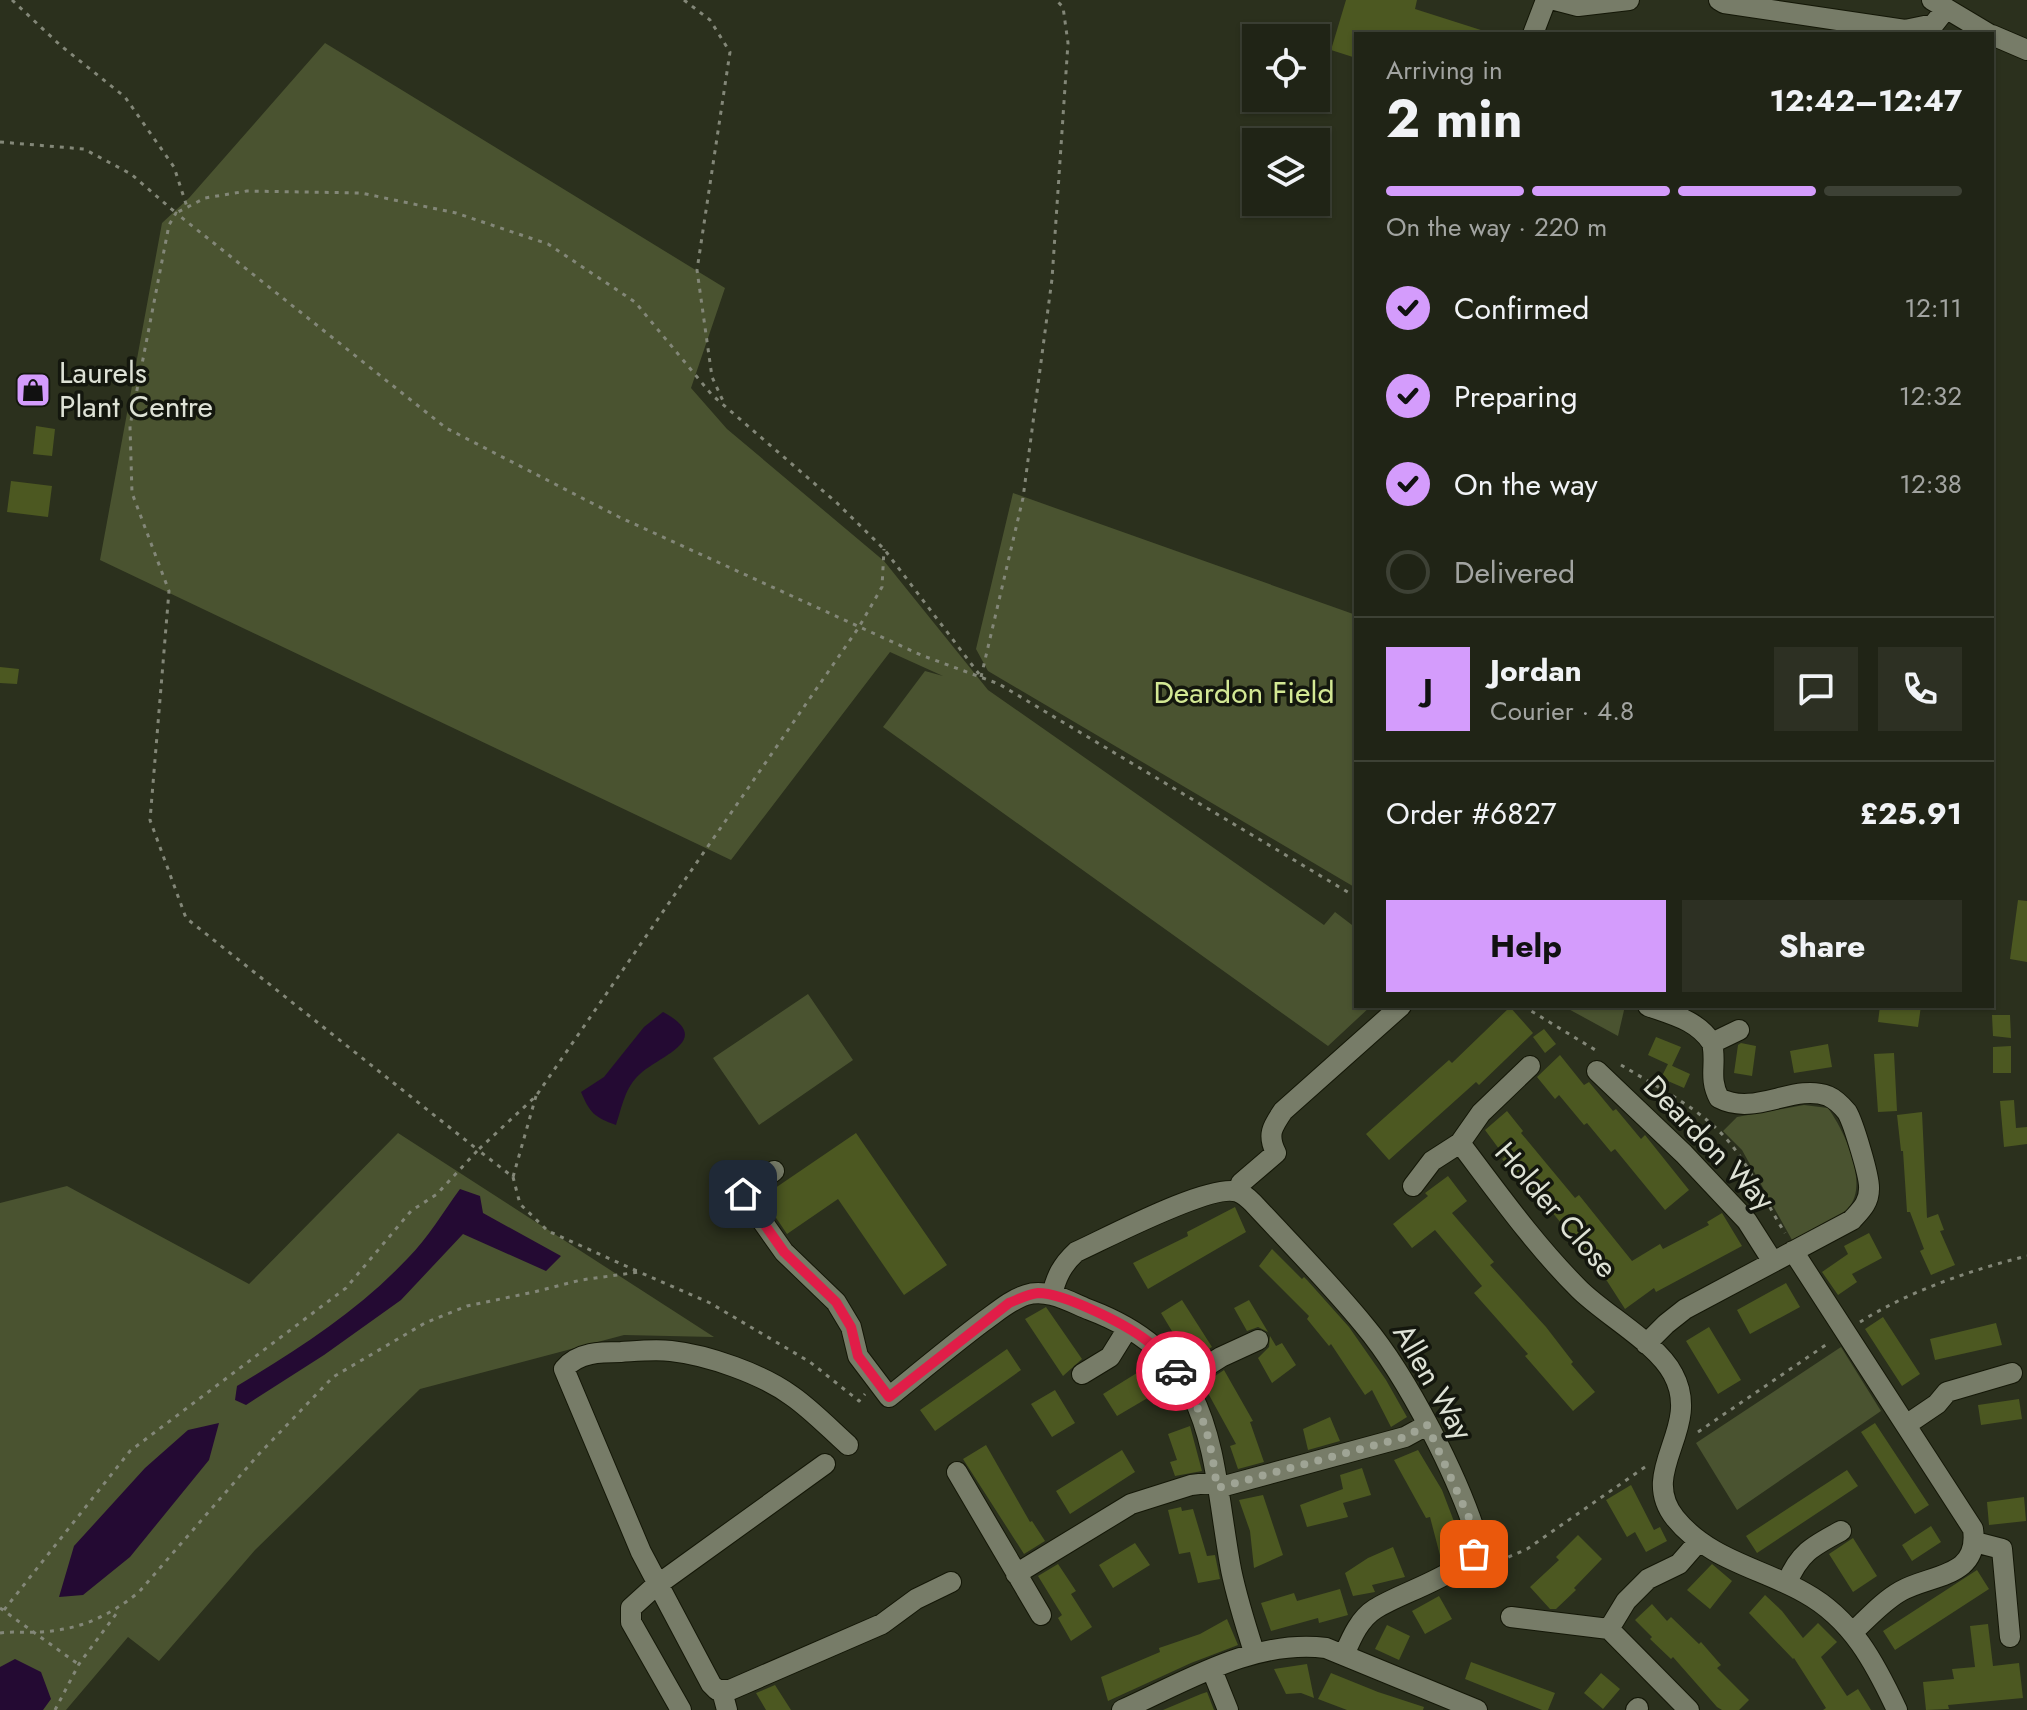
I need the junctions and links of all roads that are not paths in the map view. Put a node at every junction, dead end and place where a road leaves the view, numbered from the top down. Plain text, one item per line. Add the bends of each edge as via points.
1 (1546, 0) edge
2 (1555, 0) edge
3 (1629, 0) edge
4 (1727, 1) edge
5 (1939, 5) edge
6 (1534, 32) edge
7 (1985, 32) edge
8 (1994, 37) edge
9 (2027, 50) edge
10 (1399, 1008) edge
11 (1653, 1008) edge
12 (1739, 1030) dead end
13 (1712, 1043) junction
14 (1604, 1062) road end
15 (1530, 1066) dead end
16 (1460, 1143) junction
17 (774, 1171) dead end
18 (1413, 1186) dead end
19 (1246, 1198) junction
20 (1789, 1242) junction
21 (1773, 1262) junction
22 (1052, 1295) junction
23 (1128, 1328) junction
24 (1258, 1340) dead end
25 (1646, 1344) junction
26 (2012, 1373) dead end
27 (1082, 1374) dead end
28 (1183, 1381) junction
29 (1427, 1425) junction
30 (1906, 1425) junction
31 (848, 1445) dead end
32 (825, 1464) dead end
33 (957, 1472) dead end
34 (1217, 1485) junction
35 (1841, 1531) dead end
36 (1699, 1541) junction
37 (1975, 1542) junction
38 (1016, 1574) junction
39 (951, 1582) dead end
40 (1787, 1583) junction
41 (657, 1586) junction
42 (1041, 1615) dead end
43 (1511, 1617) dead end
44 (1609, 1629) junction
45 (1853, 1632) junction
46 (2010, 1637) dead end
47 (1254, 1652) junction
48 (1344, 1655) junction
49 (1212, 1670) junction
50 (725, 1700) edge
51 (1147, 1705) edge
52 (1468, 1708) edge
53 (681, 1710) edge
54 (1122, 1710) edge
55 (1228, 1710) edge
56 (1689, 1710) edge
57 (1897, 1710) edge

1 - 6 street
2 - 3 street via 1578,6
4 - 5 street via 1905,30 1934,24
5 - 7 street
8 - 9 street
10 - 19 street via 1283,1111 1269,1139 1276,1153 1241,1183
11 - 13 street via 1694,1023
12 - 13 street
13 - 20 street, Deardon Way via 1712,1078 1719,1098 1728,1103 1816,1094 1830,1096 1849,1114 1868,1174 1867,1204 1852,1220
14 - 21 street, Deardon Way via 1747,1221
15 - 16 street, Holder Close via 1481,1113
16 - 18 street, Holder Close via 1432,1161
16 - 25 street, Holder Close via 1535,1242 1581,1292
17 - 22 street via 743,1194 784,1252 836,1302 851,1327 858,1356 883,1390 1009,1303 1027,1295
19 - 22 street via 1199,1196 1076,1252 1056,1277
19 - 29 street, Allen Way via 1366,1327
20 - 21 street, Deardon Way
20 - 30 street
21 - 25 street, Deardon Way via 1685,1309
22 - 23 street
23 - 27 street via 1110,1357
23 - 28 street via 1162,1354
24 - 28 street
25 - 36 street via 1673,1374 1683,1407 1661,1478 1665,1498 1672,1514
26 - 30 street via 1947,1392
28 - 34 street via 1205,1422
29 - 34 street via 1405,1437
29 - 48 street, Allen Way via 1479,1545 1432,1583 1372,1610
30 - 37 street via 1973,1529
31 - 41 street via 779,1388 690,1354 597,1352 569,1363 564,1369
32 - 41 street
33 - 38 street
34 - 38 street via 1191,1485 1131,1504
34 - 47 street via 1230,1568
35 - 40 street via 1796,1562
36 - 40 street via 1731,1561
36 - 44 street via 1679,1564 1648,1579
37 - 45 street via 1970,1558 1954,1571 1901,1591
37 - 46 street via 2002,1549
38 - 42 street
39 - 50 street via 882,1624 747,1682
40 - 45 street via 1836,1614
41 - 50 street
41 - 53 street via 631,1608 630,1618
43 - 44 street
44 - 56 street
45 - 57 street
47 - 48 street via 1311,1646
47 - 49 street
48 - 52 street
49 - 51 street
49 - 55 street
51 - 54 street

